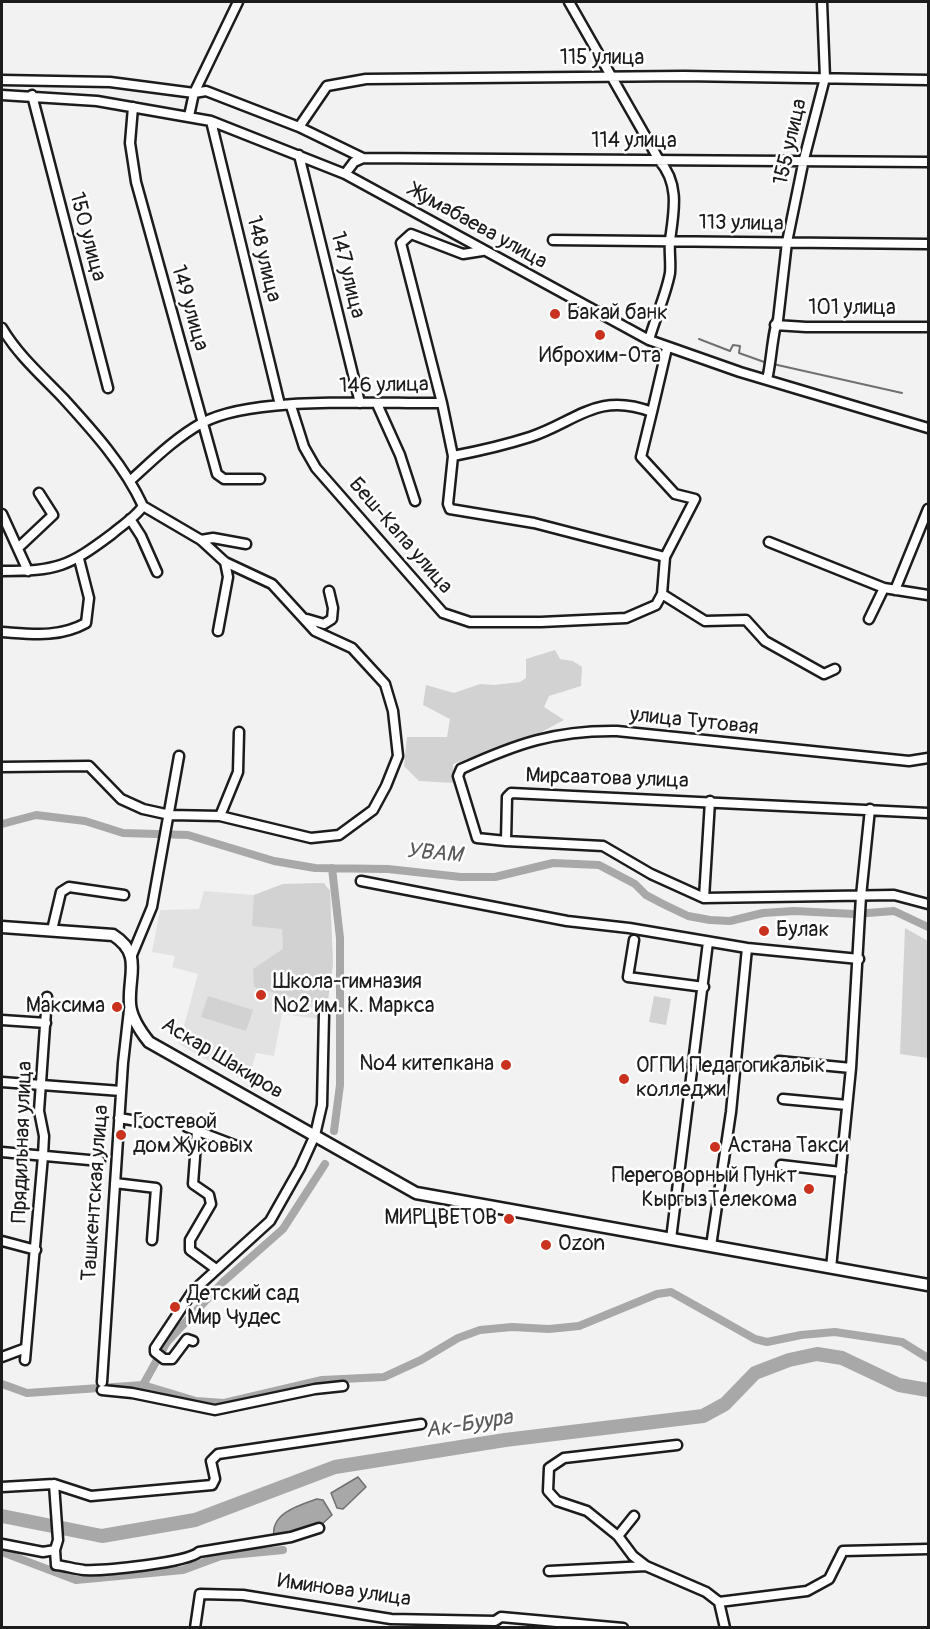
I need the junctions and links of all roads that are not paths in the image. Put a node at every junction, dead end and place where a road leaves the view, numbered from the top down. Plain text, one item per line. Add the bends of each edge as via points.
1 (238, 2) edge
2 (568, 2) edge
3 (822, 2) edge
4 (612, 76) junction
5 (825, 78) junction
6 (2, 80) edge
7 (928, 80) edge
8 (195, 93) junction
9 (2, 95) edge
10 (32, 95) junction
11 (133, 107) junction
12 (189, 116) junction
13 (211, 121) junction
14 (299, 127) junction
15 (299, 155) junction
16 (363, 158) junction
17 (804, 159) junction
18 (659, 160) junction
19 (928, 162) edge
20 (345, 174) junction
21 (553, 240) dead end
22 (670, 242) junction
23 (788, 242) junction
24 (928, 244) edge
25 (482, 251) junction
26 (775, 325) junction
27 (928, 327) edge
28 (2, 328) edge
29 (649, 340) junction
30 (667, 348) junction
31 (767, 379) junction
32 (108, 388) dead end
33 (360, 403) junction
34 (442, 403) junction
35 (377, 404) junction
36 (280, 405) junction
37 (291, 406) junction
38 (652, 412) junction
39 (204, 422) junction
40 (928, 428) edge
41 (453, 456) junction
42 (260, 479) dead end
43 (130, 480) junction
44 (39, 493) dead end
45 (415, 501) dead end
46 (143, 506) junction
47 (928, 509) edge
48 (2, 514) edge
49 (130, 519) junction
50 (201, 540) junction
51 (768, 542) dead end
52 (246, 544) dead end
53 (18, 548) junction
54 (665, 557) junction
55 (79, 559) junction
56 (225, 562) junction
57 (2, 571) edge
58 (28, 571) junction
59 (157, 572) dead end
60 (884, 588) junction
61 (895, 590) junction
62 (329, 591) dead end
63 (662, 594) junction
64 (928, 595) edge
65 (298, 615) junction
66 (869, 619) dead end
67 (218, 631) dead end
68 (2, 632) edge
69 (835, 669) dead end
70 (239, 732) dead end
71 (179, 756) dead end
72 (928, 758) edge
73 (2, 767) edge
74 (710, 801) junction
75 (870, 810) junction
76 (928, 813) edge
77 (220, 816) junction
78 (169, 818) junction
79 (506, 841) junction
80 (361, 881) dead end
81 (124, 895) dead end
82 (704, 898) junction
83 (861, 899) junction
84 (928, 904) edge
85 (2, 927) edge
86 (52, 930) junction
87 (634, 940) dead end
88 (708, 942) junction
89 (747, 948) junction
90 (132, 955) junction
91 (859, 959) junction
92 (704, 987) junction
93 (47, 997) dead end
94 (130, 1006) junction
95 (324, 1014) dead end
96 (2, 1020) edge
97 (46, 1023) junction
98 (779, 1061) dead end
99 (851, 1068) junction
100 (2, 1082) edge
101 (42, 1083) junction
102 (121, 1091) junction
103 (783, 1099) dead end
104 (847, 1105) junction
105 (119, 1118) junction
106 (149, 1123) dead end
107 (187, 1127) dead end
108 (197, 1131) junction
109 (317, 1137) junction
110 (237, 1146) dead end
111 (2, 1152) edge
112 (43, 1156) junction
113 (100, 1161) dead end
114 (781, 1165) dead end
115 (841, 1172) junction
116 (115, 1183) junction
117 (671, 1239) junction
118 (2, 1240) edge
119 (152, 1240) dead end
120 (711, 1246) junction
121 (36, 1250) junction
122 (831, 1268) junction
123 (216, 1269) junction
124 (928, 1285) edge
125 (193, 1341) dead end
126 (26, 1348) junction
127 (2, 1357) edge
128 (25, 1360) dead end
129 (343, 1386) dead end
130 (421, 1424) dead end
131 (677, 1445) dead end
132 (2, 1487) edge
133 (54, 1488) junction
134 (634, 1516) dead end
135 (319, 1528) dead end
136 (618, 1536) junction
137 (2, 1544) edge
138 (928, 1549) edge
139 (55, 1550) junction
140 (646, 1566) junction
141 (549, 1571) dead end
142 (719, 1602) junction
143 (391, 1623) edge
144 (195, 1628) edge
145 (623, 1628) edge
146 (725, 1628) edge

1 - 8 street
2 - 4 street
3 - 5 street, 155 улица
4 - 5 street, 115 улица
4 - 14 street, 115 улица via 340,82 327,86
4 - 18 street
5 - 7 street, 115 улица
5 - 17 street, 155 улица
6 - 8 street via 110,82
8 - 12 street
8 - 14 street via 206,91
9 - 10 street, Жумабаева улица
10 - 11 street, Жумабаева улица
10 - 32 street, 150 улица
11 - 12 street, Жумабаева улица
11 - 39 street, 149 улица via 130,143 136,182
12 - 13 street, Жумабаева улица
13 - 15 street, Жумабаева улица
13 - 36 street, 148 улица
14 - 16 street
15 - 20 street, Жумабаева улица
15 - 33 street, 147 улица
16 - 18 street, 114 улица
16 - 20 street
17 - 18 street, 114 улица
17 - 19 street, 114 улица
17 - 23 street, 155 улица
18 - 22 street via 674,189
20 - 25 street, Жумабаева улица
21 - 22 street, 113 улица
22 - 23 street, 113 улица
22 - 29 street via 670,273
23 - 24 street, 113 улица
23 - 26 street, 155 улица
25 - 29 street, Жумабаева улица
25 - 34 street, 146 улица via 463,254 411,234 401,243
26 - 27 street, 101 улица
26 - 31 street, 155 улица
28 - 43 street via 13,347 63,398
29 - 30 street, Жумабаева улица
30 - 31 street, Жумабаева улица
30 - 38 street
31 - 40 street, Жумабаева улица
33 - 35 street, 146 улица
33 - 37 street, 146 улица
34 - 35 street, 146 улица
34 - 41 street
35 - 45 street
36 - 37 street, 146 улица
36 - 39 street, 146 улица
37 - 63 street, Беш-Капа улица via 304,447 316,468 443,613 470,622 626,618 656,605
38 - 41 street via 614,404 575,415 530,438
38 - 54 street via 641,457 675,494 695,499
39 - 42 street, 149 улица via 217,474 224,479
39 - 43 street, 146 улица via 176,439
41 - 54 street via 450,509 534,524
43 - 46 street
44 - 53 street via 53,515
46 - 49 street
46 - 50 street
47 - 61 street
48 - 53 street
49 - 55 street
49 - 59 street
50 - 52 street via 213,538
50 - 56 street
51 - 60 street
53 - 58 street
54 - 63 street
55 - 58 street
55 - 68 street via 89,598 87,623 48,635
56 - 65 street via 272,584
56 - 67 street via 228,578
57 - 58 street
60 - 61 street
60 - 66 street
61 - 64 street
62 - 65 street via 332,619 324,624
63 - 69 street via 705,621 746,620 765,641 824,674
65 - 77 street via 315,631 352,648 385,684 393,711 398,756 372,810 339,835 311,838
70 - 77 street via 238,772
71 - 78 street
72 - 79 street, улица Тутовая via 909,760 616,731 577,731 509,747 461,769 459,780 477,838
73 - 78 street via 89,766 121,799
74 - 75 street, Мирсаатова улица
74 - 79 street, Мирсаатова улица via 511,793 507,796
74 - 82 street, Мирсаатова улица
75 - 76 street, Мирсаатова улица
75 - 83 street
77 - 78 street
78 - 90 street via 152,907
79 - 82 street via 603,846
80 - 88 street via 567,921
81 - 86 street via 69,887 61,892
82 - 83 street
83 - 84 street via 894,895
83 - 91 street
85 - 86 main road
86 - 90 main road via 113,935 124,942
87 - 92 street via 627,976
88 - 89 street
88 - 92 street
89 - 91 street
89 - 120 street via 731,1112
90 - 94 main road, Аскар Шакиров
91 - 99 street
92 - 117 street
93 - 97 street, Прядильная улица
94 - 102 street, Ташкентская улица
94 - 109 main road, Аскар Шакиров via 143,1035 162,1051
95 - 109 street via 322,1105
96 - 97 street
97 - 101 street, Прядильная улица
98 - 99 street
99 - 104 street
100 - 101 street
101 - 102 street
101 - 112 street, Прядильная улица via 39,1111
102 - 105 street, Ташкентская улица
103 - 104 street
104 - 115 street
105 - 106 street
105 - 116 street, Ташкентская улица
107 - 108 street
108 - 110 street
108 - 123 street via 193,1184 209,1196 211,1204 190,1240 190,1250
109 - 117 main road, Аскар Шакиров via 416,1193
109 - 123 street via 270,1221
111 - 112 street
112 - 113 street
112 - 121 street, Прядильная улица
114 - 115 street
115 - 122 street
116 - 119 street via 156,1188
116 - 129 street, Ташкентская улица via 102,1386 214,1410
117 - 120 main road, Аскар Шакиров
118 - 121 street
120 - 122 main road, Аскар Шакиров
121 - 126 street, Прядильная улица
122 - 124 main road, Аскар Шакиров
123 - 125 street via 194,1291 155,1352 164,1359 172,1359 187,1339
126 - 127 street
126 - 128 street, Прядильная улица
130 - 133 street via 218,1454 211,1461 215,1479 212,1485 91,1496
131 - 136 street via 564,1458 549,1468 549,1491 557,1501 587,1511
132 - 133 street
133 - 139 street via 58,1540
134 - 136 street
135 - 139 street via 291,1537 199,1552 193,1557 86,1570 56,1566
136 - 140 street
137 - 139 street via 42,1552
138 - 142 street via 843,1551 829,1579 807,1591
140 - 141 street
140 - 142 street via 706,1592
142 - 146 street
143 - 144 street, Иминова улица via 243,1595 200,1594
143 - 145 street, Иминова улица via 495,1621 501,1617

